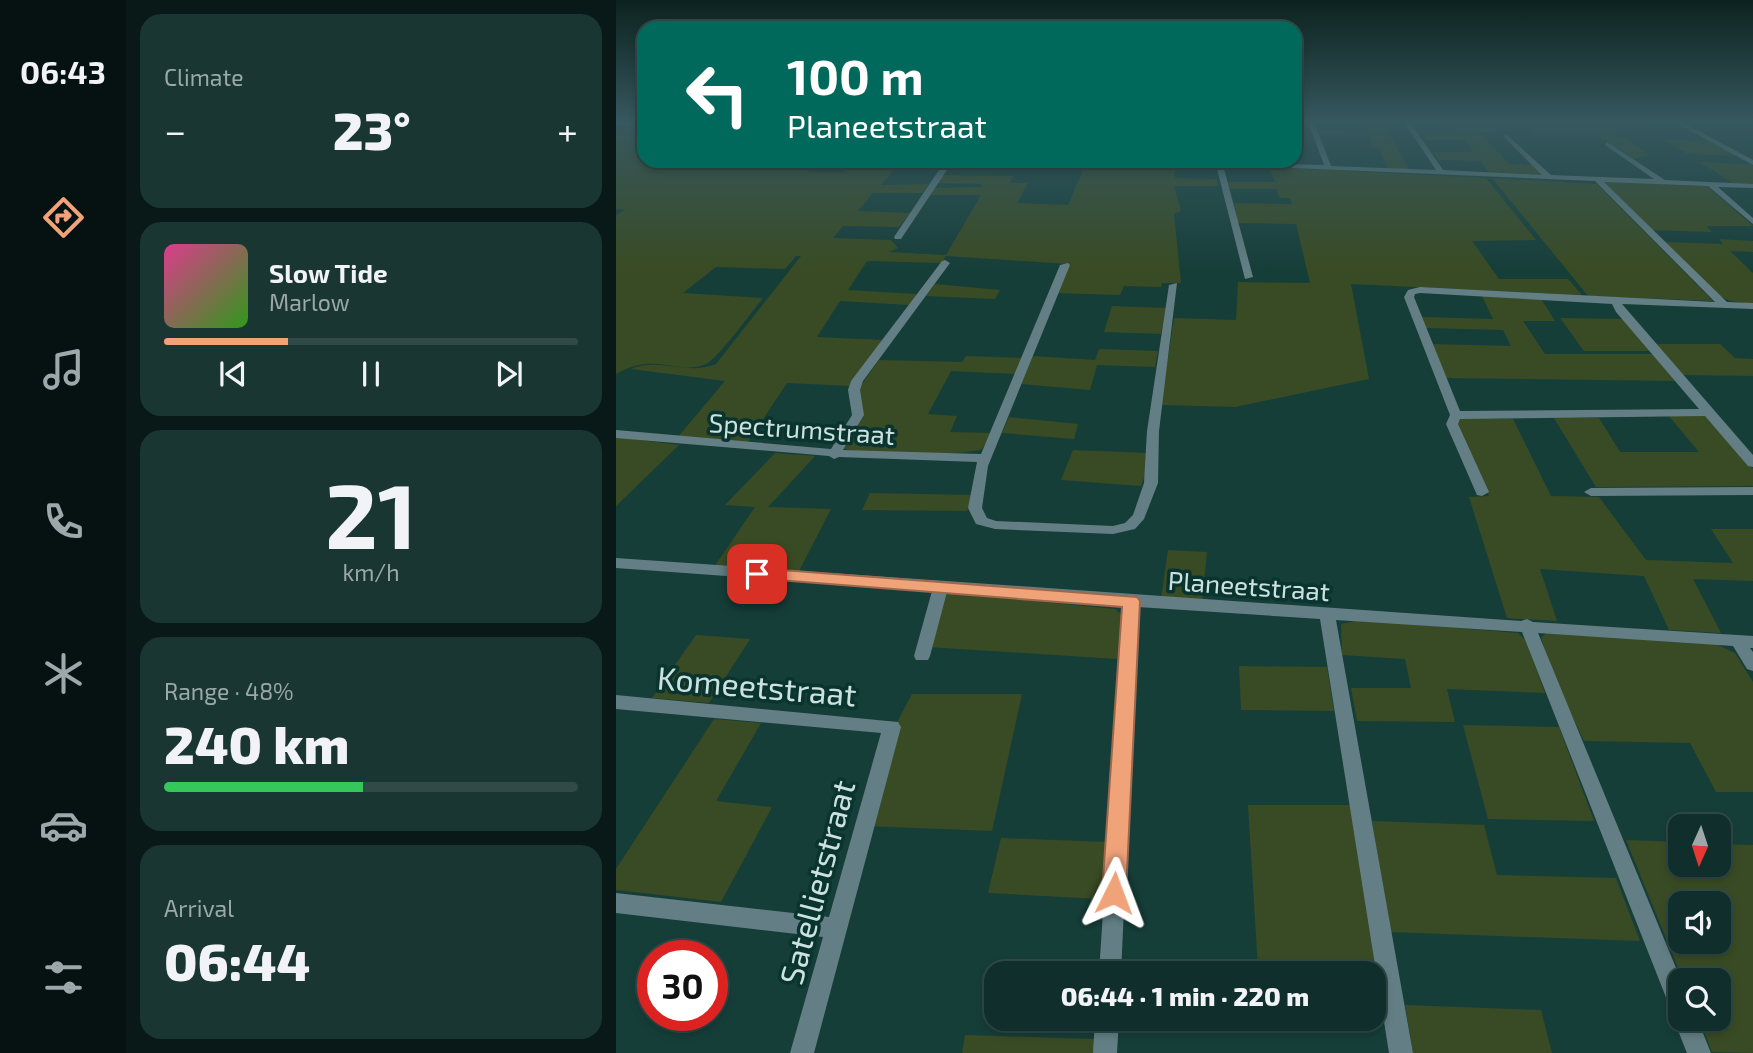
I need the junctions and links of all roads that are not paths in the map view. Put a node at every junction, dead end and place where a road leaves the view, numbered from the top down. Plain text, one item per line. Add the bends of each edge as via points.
1 (942, 171) edge
2 (1221, 171) edge
3 (1377, 171) edge
4 (1440, 171) edge
5 (1542, 171) edge
6 (1648, 171) edge
7 (1442, 174) junction
8 (1550, 179) junction
9 (1598, 180) junction
10 (1664, 182) junction
11 (1710, 184) junction
12 (1753, 186) edge
13 (1753, 222) edge
14 (898, 237) dead end
15 (944, 263) dead end
16 (1065, 265) dead end
17 (1248, 277) dead end
18 (1174, 285) dead end
19 (1616, 301) junction
20 (1724, 305) junction
21 (1753, 306) edge
22 (1706, 412) junction
23 (1456, 415) junction
24 (616, 434) edge
25 (834, 455) junction
26 (985, 458) junction
27 (1753, 463) edge
28 (1753, 491) edge
29 (1482, 492) dead end
30 (1591, 492) dead end
31 (616, 563) edge
32 (940, 588) junction
33 (1131, 601) junction
34 (1327, 615) junction
35 (1527, 625) junction
36 (1745, 641) edge
37 (922, 656) dead end
38 (1753, 665) edge
39 (616, 702) edge
40 (892, 727) joint
41 (616, 903) edge
42 (836, 928) junction
43 (1111, 961) edge
44 (1668, 975) edge
45 (1106, 1031) edge
46 (1690, 1031) edge
47 (802, 1053) edge
48 (1105, 1053) edge
49 (1401, 1053) edge
50 (1699, 1053) edge

1 - 14 street
2 - 17 street
3 - 7 street
4 - 7 street
5 - 8 street
6 - 10 street
7 - 8 street
8 - 9 street
9 - 10 street
9 - 20 street
10 - 11 street
11 - 12 street
11 - 13 street
15 - 25 street via 858,381 854,390 858,415
16 - 26 street
18 - 26 street via 1150,483 1139,516 1129,526 1094,531 981,521 975,508
19 - 20 street
19 - 22 street
19 - 23 street via 1410,292
20 - 21 street
22 - 23 street
22 - 27 street
23 - 29 street via 1452,424
24 - 25 street, Spectrumstraat
25 - 26 street, Spectrumstraat
28 - 30 street
31 - 32 street, Planeetstraat
32 - 33 street, Planeetstraat
32 - 37 street
33 - 34 street, Planeetstraat
33 - 43 street
34 - 35 street, Planeetstraat
34 - 49 street
35 - 36 street, Planeetstraat
35 - 44 street
36 - 38 street
39 - 40 street, Komeetstraat
40 - 42 street, Satellietstraat
41 - 42 street
42 - 47 street, Satellietstraat
45 - 48 street
46 - 50 street

